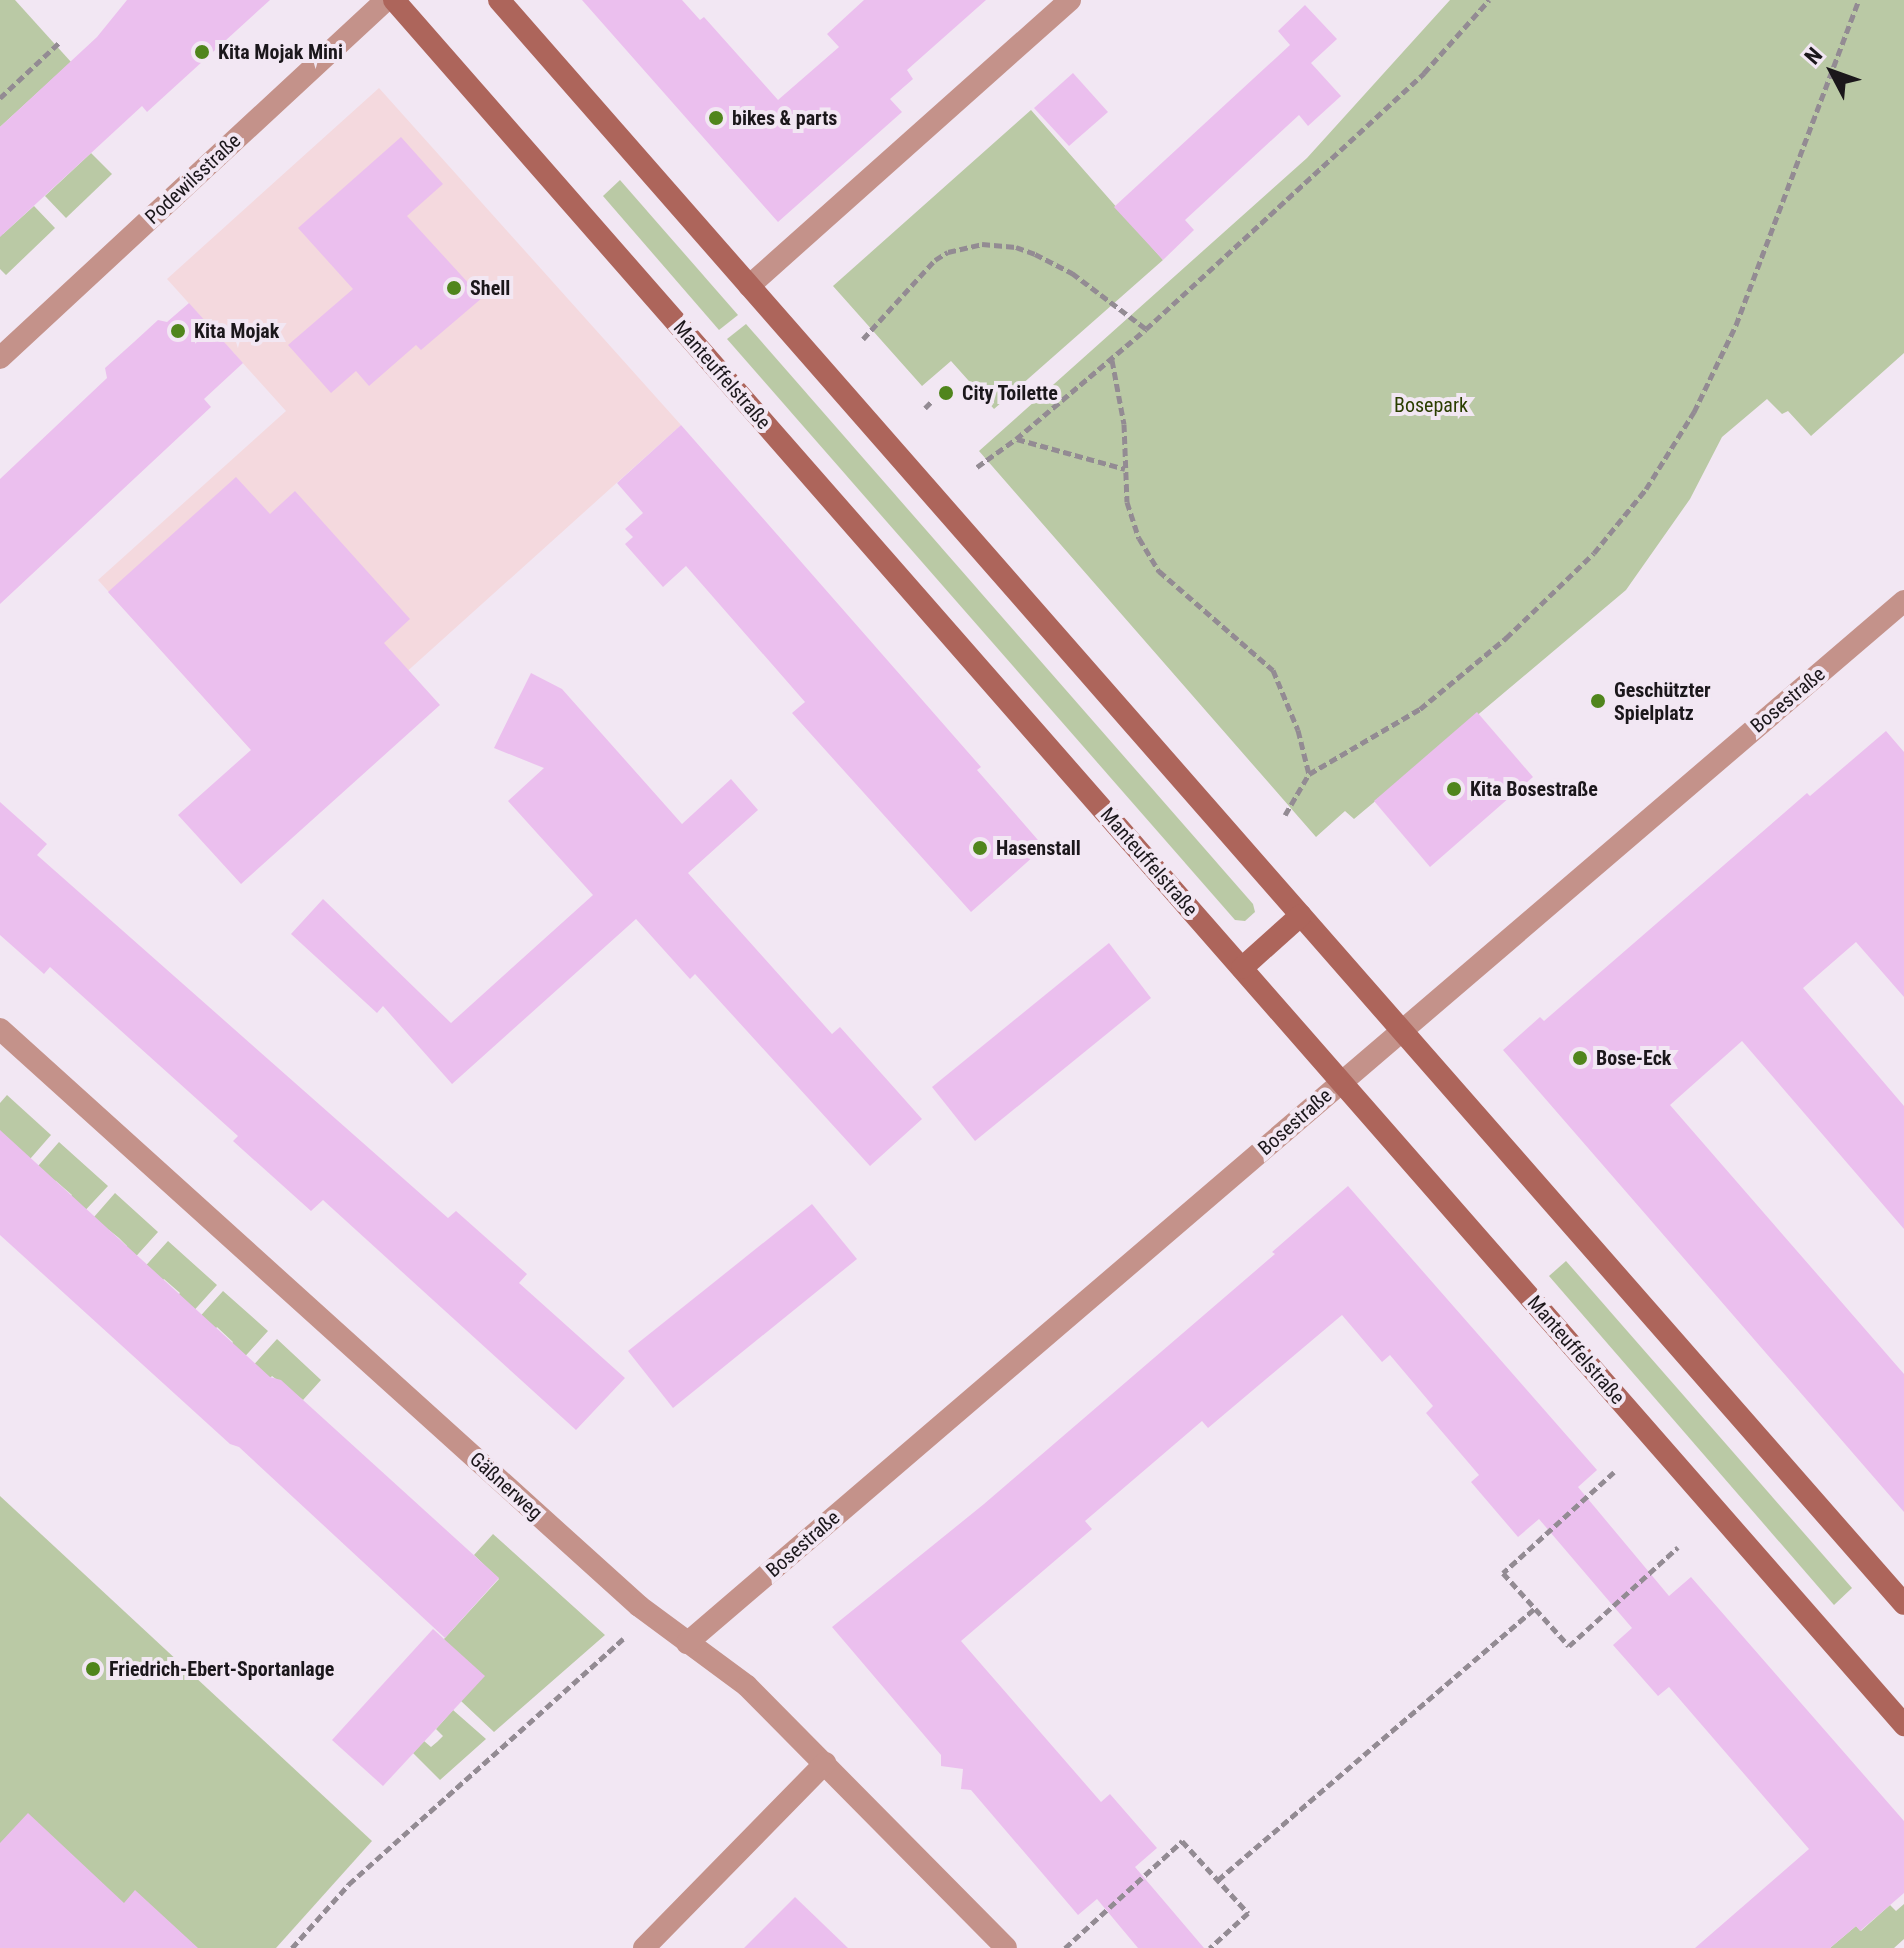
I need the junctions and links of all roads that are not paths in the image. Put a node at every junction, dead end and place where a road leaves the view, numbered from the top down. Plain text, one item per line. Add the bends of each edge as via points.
1 (386, 0) edge
2 (394, 0) edge
3 (499, 0) edge
4 (1070, 0) edge
5 (749, 286) junction
6 (0, 358) edge
7 (1904, 601) edge
8 (1301, 915) junction
9 (1242, 968) junction
10 (0, 1029) edge
11 (1402, 1030) junction
12 (1342, 1082) junction
13 (1904, 1604) edge
14 (687, 1643) junction
15 (1904, 1725) edge
16 (825, 1763) junction
17 (644, 1948) edge
18 (1006, 1948) edge

1 - 6 street, Podewilsstraße
2 - 9 main road, Manteuffelstraße
3 - 5 main road
4 - 5 street
5 - 8 main road
7 - 11 street, Bosestraße
8 - 9 main road
8 - 11 main road
9 - 12 main road, Manteuffelstraße
10 - 14 street, Gäßnerweg via 639,1606
11 - 12 street, Bosestraße
11 - 13 main road
12 - 14 street, Bosestraße
12 - 15 main road, Manteuffelstraße
14 - 16 street, Gäßnerweg via 747,1686
16 - 17 street
16 - 18 street, Gäßnerweg

